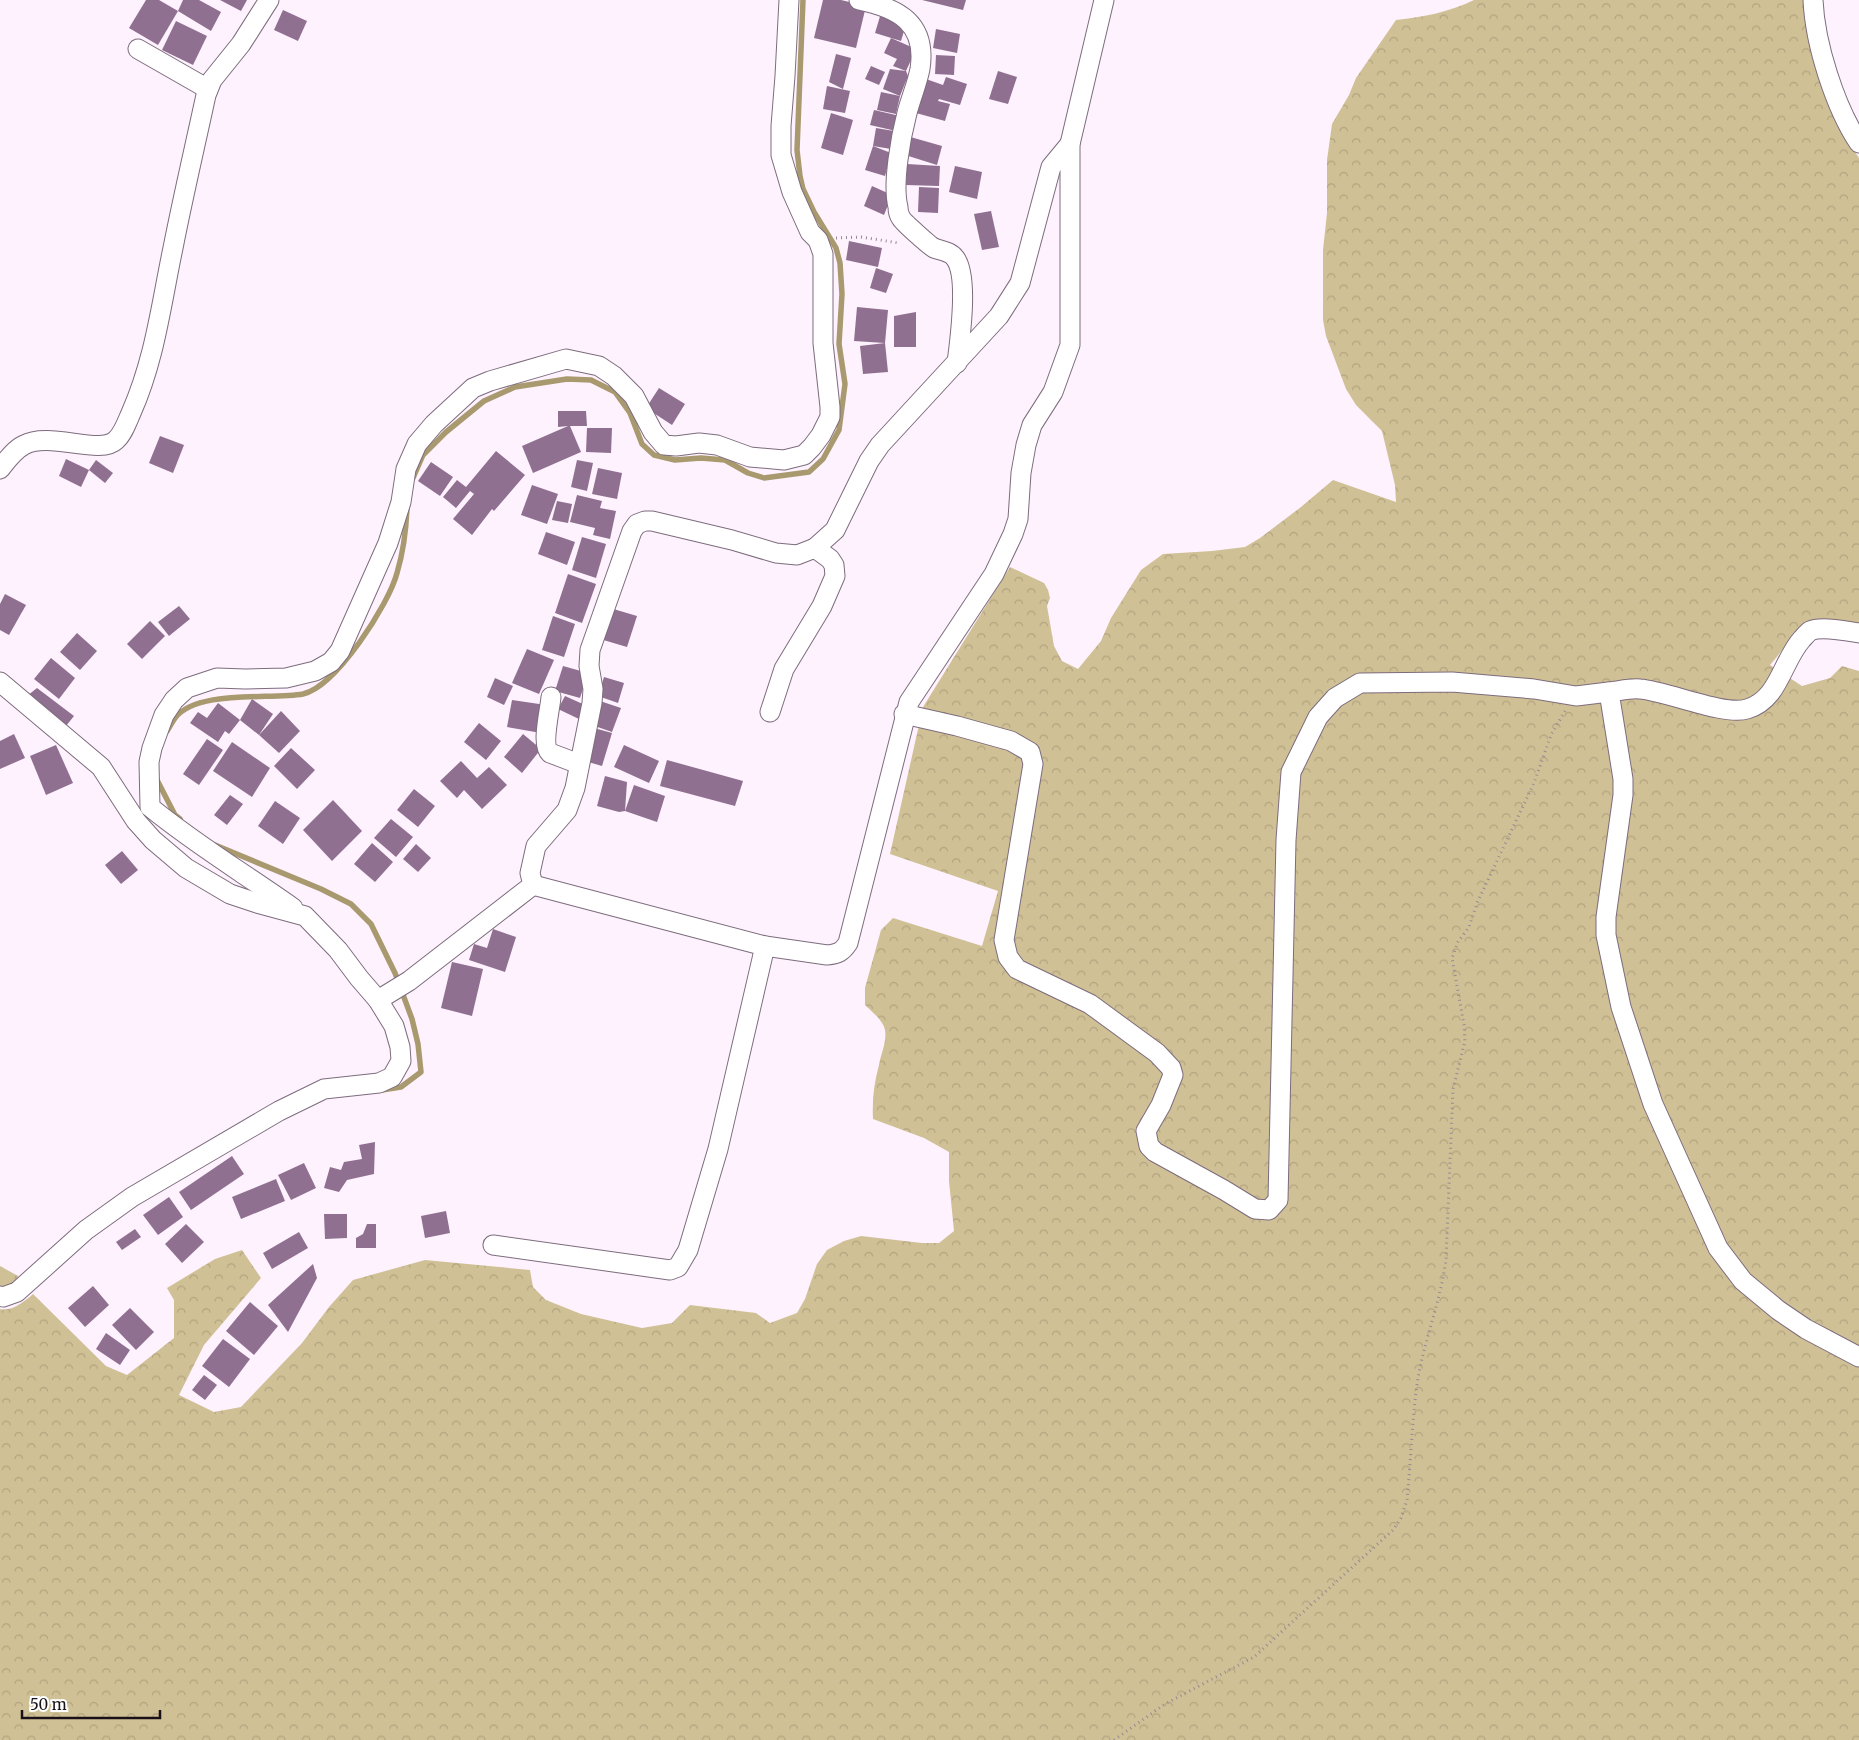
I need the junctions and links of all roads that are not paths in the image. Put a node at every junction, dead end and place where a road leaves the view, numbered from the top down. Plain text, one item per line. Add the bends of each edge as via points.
1 (269, 0) edge
2 (789, 0) edge
3 (859, 0) edge
4 (1104, 0) edge
5 (1813, 0) edge
6 (138, 49) dead end
7 (208, 89) junction
8 (1859, 143) edge
9 (1070, 144) junction
10 (957, 363) junction
11 (0, 469) edge
12 (815, 548) junction
13 (1859, 633) edge
14 (0, 682) edge
15 (1609, 692) junction
16 (552, 697) dead end
17 (770, 712) dead end
18 (904, 714) junction
19 (579, 764) junction
20 (101, 767) junction
21 (150, 807) junction
22 (533, 885) junction
23 (305, 916) junction
24 (765, 946) junction
25 (378, 1000) junction
26 (493, 1245) dead end
27 (0, 1296) edge
28 (1859, 1358) edge

1 - 7 street
2 - 21 street via 781,155 792,192 810,232 818,240 824,264 822,315 830,417 812,447 804,455 784,460 750,457 717,445 664,445 653,432 634,396 614,376 599,366 578,361 566,359 490,380 473,388 417,444 406,469 388,543 340,651 331,662 315,671 286,678 217,678 187,688 164,715 152,748 149,762
3 - 10 street via 907,18 916,30 922,48 920,70 907,112 897,166 897,204 901,218 933,248 954,258 962,276
4 - 9 street
5 - 8 street via 1820,50 1846,124
6 - 7 street
7 - 11 street via 149,369 126,425 117,440 108,445 54,440 24,445
9 - 10 street via 1051,167 1020,283 999,316
9 - 18 street via 1070,345 1056,386 1032,425 1021,473 1018,519 1013,534 994,574
10 - 12 street via 880,445 835,530
12 - 17 street via 830,559 835,576 822,606 784,669
12 - 19 street via 797,555 776,553 652,521 637,524 617,570 590,650 592,703
13 - 15 street via 1837,630 1809,632 1796,646 1771,694 1748,709 1726,709 1640,689
14 - 20 street
15 - 18 street via 1576,696 1452,682 1360,683 1335,698 1318,717 1291,772 1286,840 1278,1200 1269,1210 1255,1209 1155,1152 1149,1146 1146,1131 1173,1075 1171,1068 1157,1053 1090,1004 1017,969 1008,957 1004,940 1033,764 1030,752 1011,741
15 - 28 street via 1623,795 1606,935 1621,1007 1653,1104 1718,1248 1743,1281 1806,1329
16 - 19 street via 547,751
18 - 24 street via 848,943 843,951 827,955
19 - 22 street via 567,810 536,846 530,873
20 - 21 street
20 - 23 street via 136,820 153,840 186,868 230,894
21 - 23 street via 179,832
22 - 24 street
22 - 25 street via 409,981
23 - 25 street via 338,950
24 - 26 street via 718,1149 688,1250 678,1267 670,1270
25 - 27 street via 394,1026 400,1047 401,1061 392,1077 379,1083 324,1089 279,1111 132,1198 86,1230 16,1292

